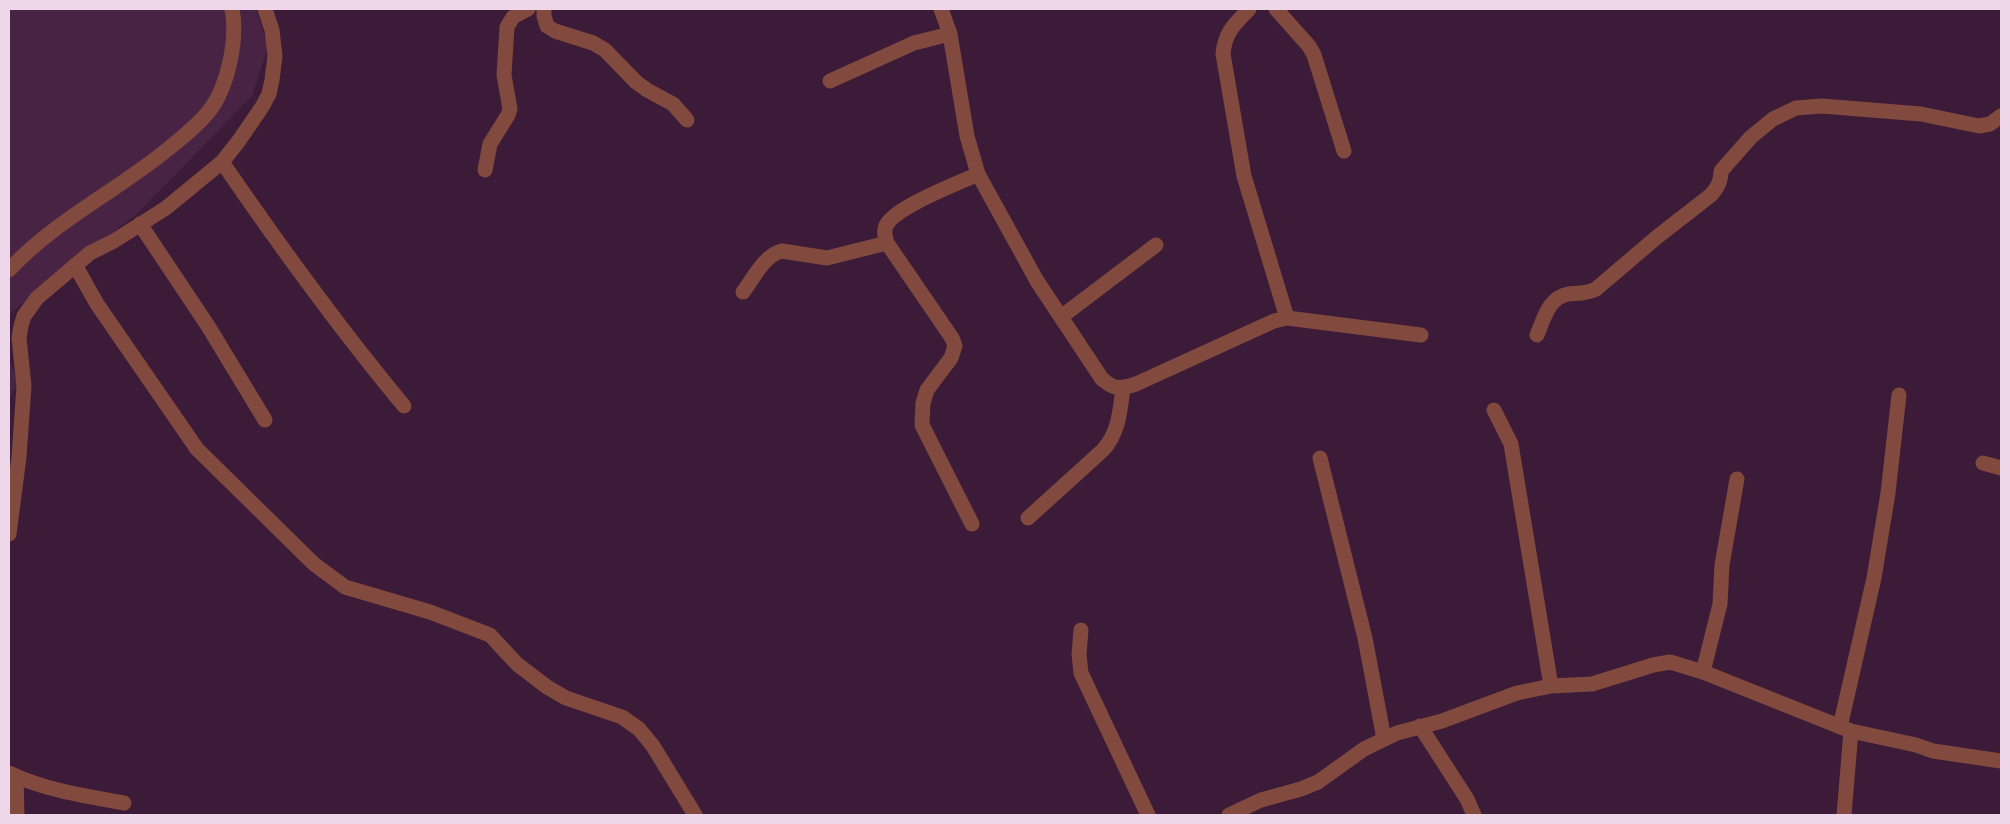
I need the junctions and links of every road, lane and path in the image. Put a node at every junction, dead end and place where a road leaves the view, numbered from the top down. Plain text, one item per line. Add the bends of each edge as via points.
1 (232, 9) edge
2 (265, 9) edge
3 (528, 9) edge
4 (544, 9) edge
5 (941, 9) edge
6 (1249, 9) edge
7 (1276, 9) edge
8 (950, 34) junction
9 (830, 81) dead end
10 (2001, 116) edge
11 (687, 120) dead end
12 (1344, 151) dead end
13 (222, 162) junction
14 (485, 170) dead end
15 (978, 174) junction
16 (140, 224) junction
17 (886, 243) junction
18 (1156, 245) dead end
19 (75, 265) junction
20 (9, 270) edge
21 (743, 292) dead end
22 (1061, 317) junction
23 (1287, 318) junction
24 (1422, 335) dead end
25 (1537, 335) dead end
26 (1123, 388) junction
27 (1899, 395) dead end
28 (404, 406) dead end
29 (1494, 410) dead end
30 (266, 420) dead end
31 (1320, 458) dead end
32 (1983, 463) dead end
33 (2001, 468) edge
34 (1737, 479) dead end
35 (1028, 518) dead end
36 (972, 524) dead end
37 (9, 534) edge
38 (1081, 630) dead end
39 (1702, 672) junction
40 (1551, 686) junction
41 (1420, 726) junction
42 (1846, 729) junction
43 (1384, 739) junction
44 (2001, 762) edge
45 (12, 774) edge
46 (124, 803) dead end
47 (18, 815) edge
48 (695, 815) edge
49 (1148, 815) edge
50 (1229, 815) edge
51 (1474, 815) edge
52 (1844, 815) edge

1 - 20 street via 234,36 229,65 211,109 196,126 153,161 26,251
2 - 13 street via 275,56 269,94
3 - 14 street via 513,17 507,26 504,75 510,109 490,144
4 - 11 street via 547,26 605,50 636,82 673,104
5 - 8 street
6 - 23 street via 1229,30 1223,54 1244,176
7 - 12 street via 1310,46
8 - 9 street via 914,43
8 - 15 street via 967,136
10 - 25 street via 1990,124 1979,126 1921,114 1822,106 1796,108 1773,119 1751,137 1721,170 1718,187 1711,195 1596,289 1566,294 1550,305
13 - 16 street via 182,196
13 - 28 street via 292,261
15 - 17 street via 895,216 886,225
15 - 22 street
16 - 19 street
16 - 30 street
17 - 21 street via 828,258 782,251 775,253
17 - 36 street via 955,346 951,358 927,390 922,425
18 - 22 street
19 - 37 street via 37,298 21,326 24,386
19 - 48 street via 97,304 197,449 314,564 345,587 430,612 490,635 517,664 547,687 566,698 622,717 639,729 653,746
22 - 26 street via 1102,379 1112,387
23 - 24 street
23 - 26 street via 1274,320
26 - 35 street via 1117,428 1111,441
27 - 42 street via 1888,493
29 - 40 street via 1511,444
31 - 43 street via 1365,638
32 - 33 street
34 - 39 street via 1722,565 1720,604
38 - 49 street via 1081,673
39 - 40 street via 1674,662 1662,662 1592,684
39 - 42 street
40 - 41 street
41 - 43 street
41 - 51 street
42 - 44 street via 1933,751
42 - 52 street
43 - 50 street via 1348,759 1318,782 1261,800
45 - 46 street via 69,794
45 - 47 street

